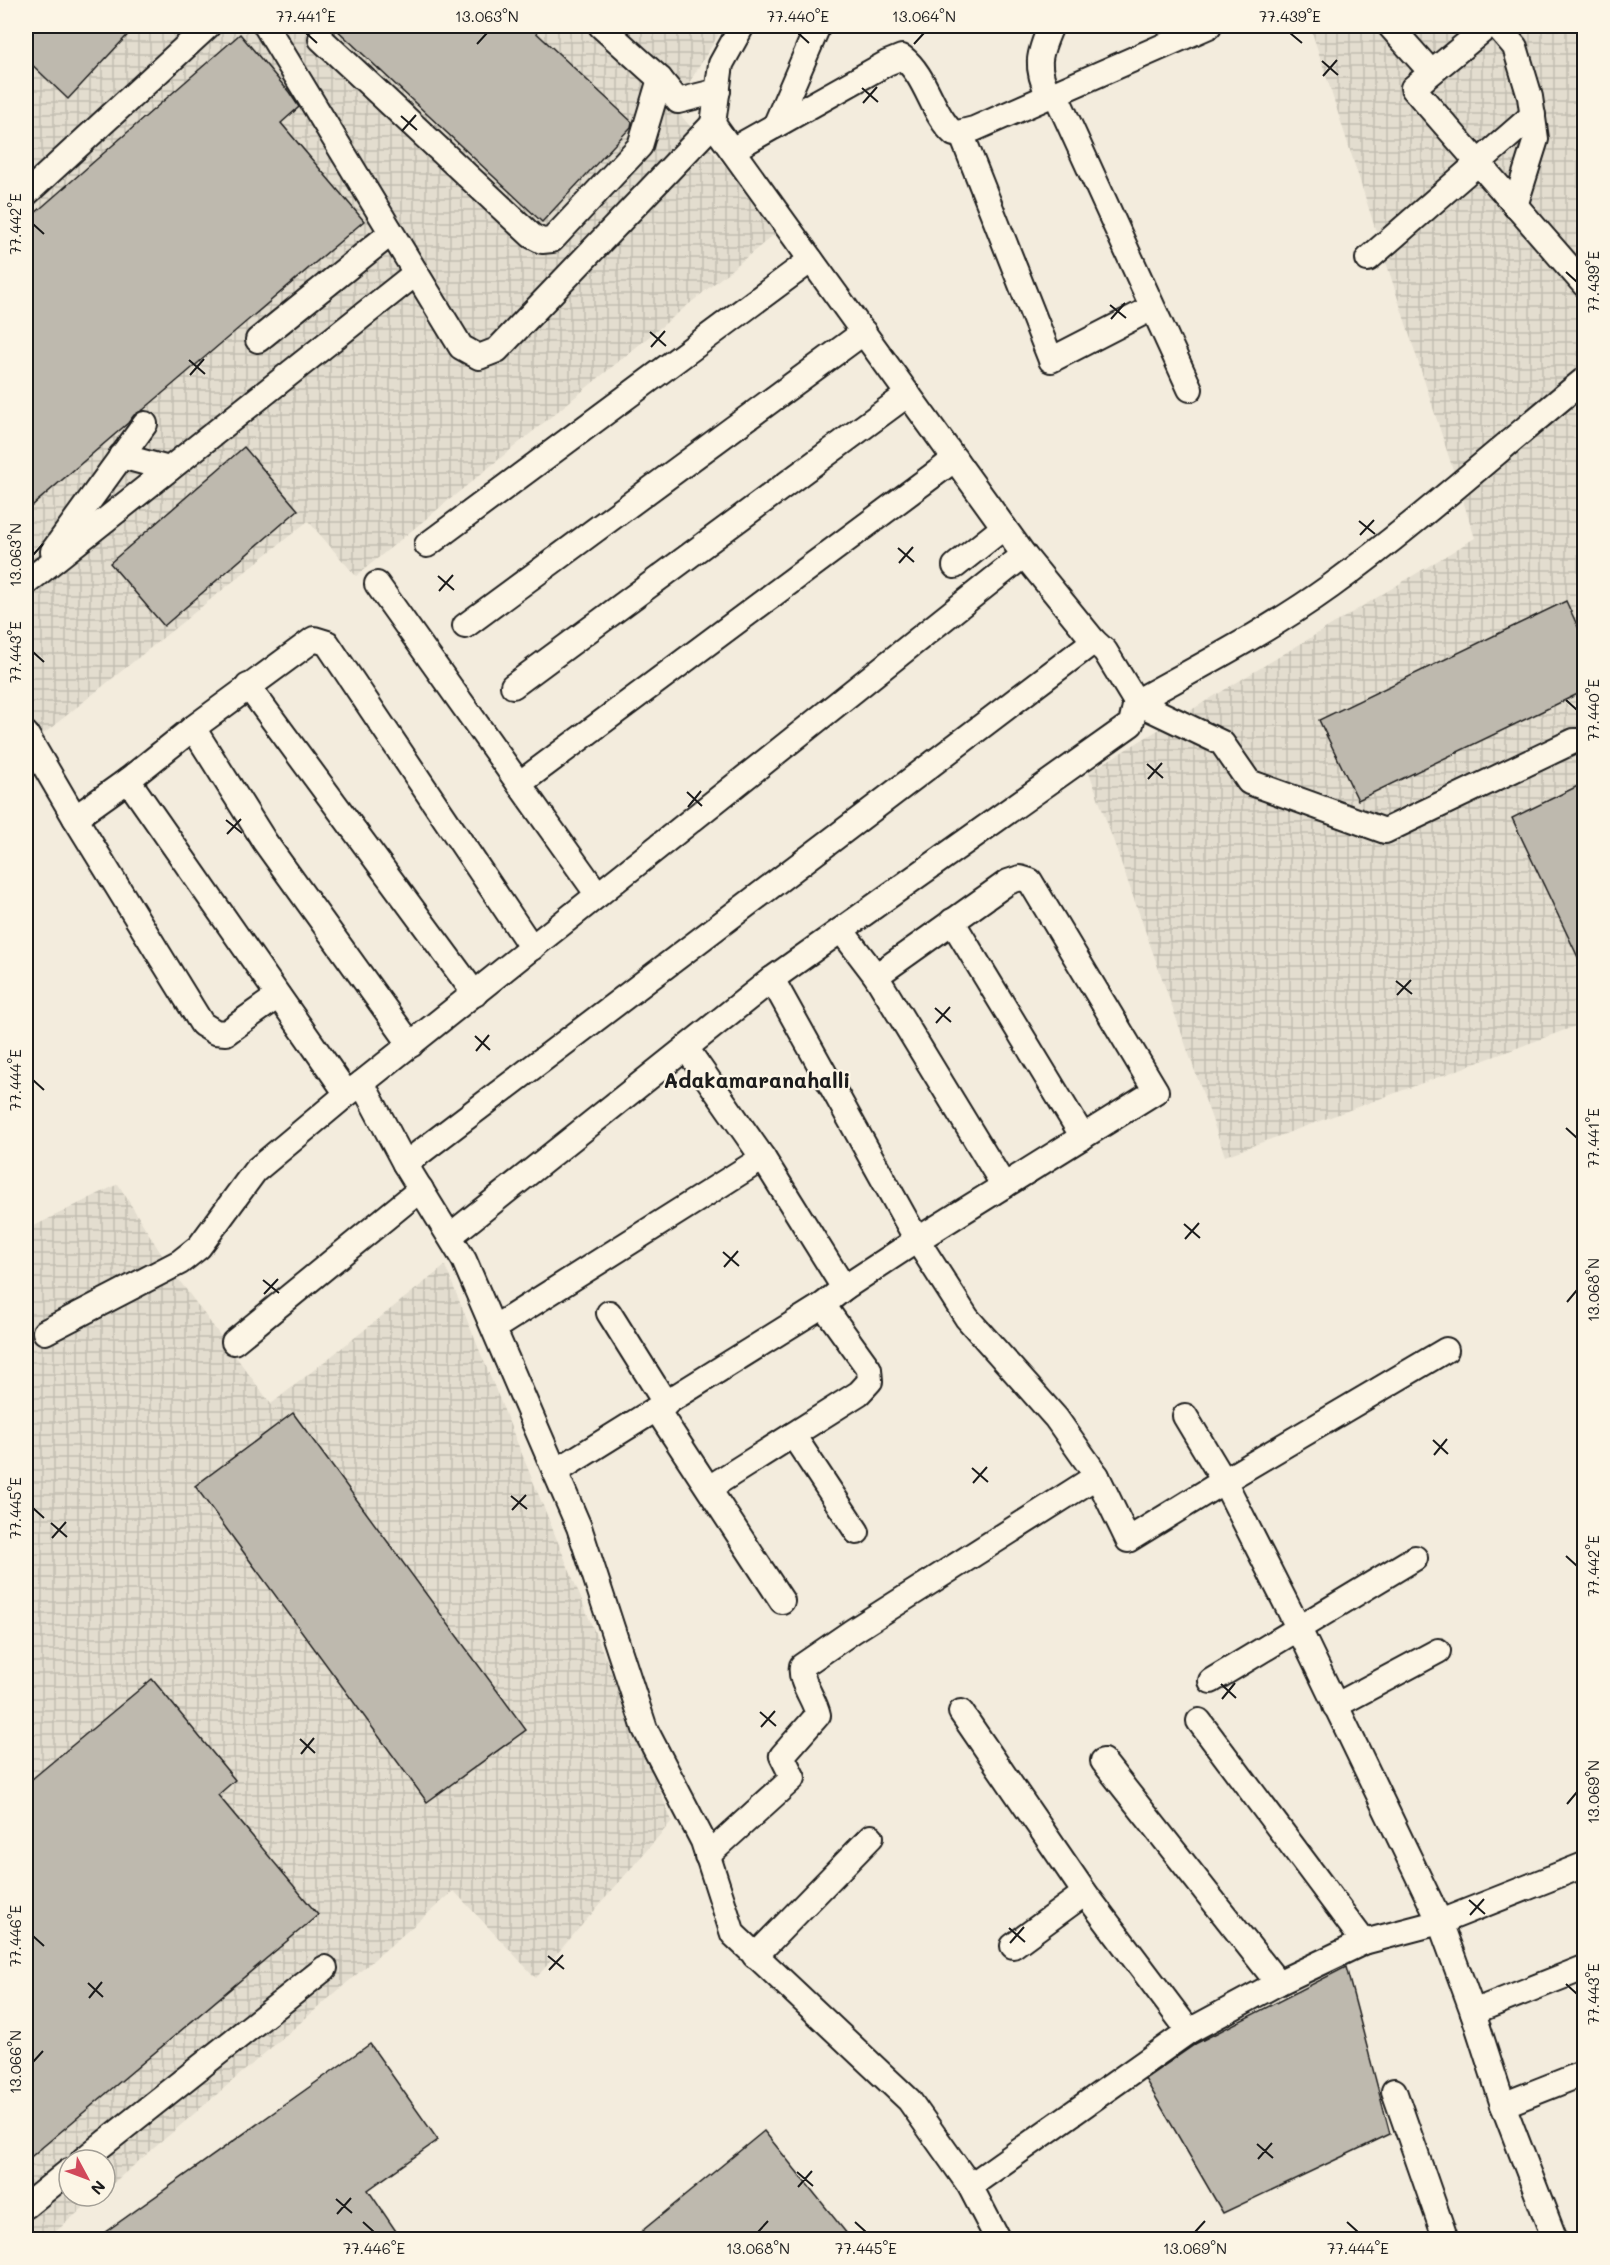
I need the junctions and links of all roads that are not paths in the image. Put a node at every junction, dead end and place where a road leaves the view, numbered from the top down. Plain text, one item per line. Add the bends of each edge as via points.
1 (208, 26) edge
2 (266, 26) edge
3 (601, 26) edge
4 (742, 26) edge
5 (818, 26) edge
6 (1051, 26) edge
7 (1209, 26) edge
8 (1390, 26) edge
9 (1488, 26) edge
10 (1497, 26) edge
11 (321, 39) dead end
12 (1431, 72) junction
13 (660, 79) junction
14 (717, 91) junction
15 (1052, 94) junction
16 (1533, 115) junction
17 (713, 124) junction
18 (775, 126) junction
19 (961, 133) junction
20 (732, 150) junction
21 (1477, 164) junction
22 (26, 194) edge
23 (1515, 206) junction
24 (391, 233) junction
25 (1368, 259) dead end
26 (811, 260) junction
27 (416, 273) junction
28 (1584, 284) edge
29 (1152, 308) junction
30 (864, 332) junction
31 (258, 340) dead end
32 (1584, 380) edge
33 (1190, 389) dead end
34 (908, 394) junction
35 (145, 424) dead end
36 (121, 456) junction
37 (955, 459) junction
38 (169, 469) junction
39 (1004, 527) junction
40 (427, 545) dead end
41 (1024, 555) junction
42 (955, 566) dead end
43 (30, 579) edge
44 (377, 584) dead end
45 (465, 626) dead end
46 (1094, 641) junction
47 (248, 686) junction
48 (513, 686) dead end
49 (1136, 702) junction
50 (193, 728) junction
51 (26, 734) edge
52 (1584, 741) edge
53 (128, 780) junction
54 (519, 784) junction
55 (75, 818) junction
56 (598, 895) junction
57 (952, 921) junction
58 (842, 930) junction
59 (532, 948) junction
60 (876, 976) junction
61 (772, 979) junction
62 (475, 994) junction
63 (278, 996) junction
64 (411, 1045) junction
65 (686, 1048) junction
66 (354, 1089) junction
67 (1083, 1137) junction
68 (763, 1158) junction
69 (405, 1164) junction
70 (1004, 1186) junction
71 (421, 1189) junction
72 (450, 1236) junction
73 (917, 1240) junction
74 (844, 1288) junction
75 (823, 1305) junction
76 (609, 1313) dead end
77 (494, 1328) junction
78 (45, 1332) dead end
79 (234, 1342) dead end
80 (1446, 1350) dead end
81 (661, 1407) junction
82 (1185, 1416) dead end
83 (793, 1435) junction
84 (555, 1472) junction
85 (1097, 1476) junction
86 (1224, 1481) junction
87 (709, 1488) junction
88 (856, 1533) dead end
89 (1415, 1558) dead end
90 (782, 1601) dead end
91 (1299, 1629) junction
92 (1438, 1651) dead end
93 (1211, 1681) dead end
94 (1335, 1706) junction
95 (961, 1712) dead end
96 (1199, 1721) dead end
97 (1103, 1761) dead end
98 (871, 1837) dead end
99 (707, 1856) junction
100 (1584, 1865) edge
101 (1085, 1893) junction
102 (1440, 1922) junction
103 (1364, 1942) junction
104 (1013, 1946) dead end
105 (756, 1956) junction
106 (325, 1968) dead end
107 (1584, 1968) edge
108 (1278, 1983) junction
109 (1473, 2012) junction
110 (1189, 2031) junction
111 (1584, 2073) edge
112 (1394, 2091) dead end
113 (1503, 2105) junction
114 (98, 2148) edge
115 (57, 2181) edge
116 (970, 2186) junction
117 (26, 2206) edge
118 (998, 2240) edge
119 (1446, 2240) edge
120 (1555, 2240) edge

1 - 22 street
2 - 24 street
3 - 13 street
4 - 14 street via 721,64
5 - 18 street
6 - 15 street via 1040,58 1040,77
7 - 15 street
8 - 12 street
9 - 12 street
10 - 16 street via 1515,47
11 - 13 street via 532,236 542,241 552,240 640,146
12 - 21 street via 1413,88
13 - 14 street via 678,101
14 - 17 street
15 - 19 street
15 - 29 street
16 - 21 street
16 - 23 street via 1536,139
17 - 20 street
17 - 27 street via 497,350 479,357 461,347
18 - 19 street via 902,57 912,65 945,125 954,134
18 - 20 street
19 - 29 street via 1051,360
20 - 26 street
21 - 23 street
21 - 25 street
23 - 28 street
24 - 27 street
24 - 31 street
26 - 30 street
26 - 40 street
27 - 38 street
29 - 33 street
30 - 34 street
30 - 45 street
32 - 49 street via 1402,533 1329,588
34 - 37 street
34 - 48 street
35 - 36 street
36 - 38 street
36 - 43 street
37 - 39 street
37 - 54 street
38 - 43 street
39 - 41 street
39 - 42 street
41 - 46 street
41 - 56 street
44 - 54 street
46 - 49 street via 1105,651
46 - 69 street
47 - 50 street
47 - 59 street via 314,639 327,643
47 - 62 street
49 - 52 street via 1222,743 1249,782 1385,831 1574,741
49 - 58 street via 1131,724
50 - 53 street
50 - 64 street via 266,842
51 - 55 street
53 - 55 street
53 - 63 street
54 - 56 street
55 - 63 street via 202,1024 214,1032 226,1033
56 - 59 street
57 - 60 street
57 - 67 street
57 - 67 street via 1008,882 1020,878 1030,881 1156,1090
58 - 60 street
58 - 61 street
59 - 62 street
60 - 70 street
61 - 65 street
61 - 73 street
62 - 64 street
63 - 66 street
64 - 66 street
65 - 68 street
65 - 72 street
66 - 69 street
66 - 78 street via 255,1171 199,1247 180,1262
67 - 70 street
68 - 74 street
68 - 77 street
69 - 71 street
70 - 73 street
71 - 72 street
71 - 79 street
72 - 77 street
73 - 74 street
73 - 85 street via 967,1318 1056,1418
74 - 75 street
75 - 81 street
75 - 83 street via 869,1369 870,1381 860,1393
76 - 81 street
77 - 84 street
80 - 86 street
81 - 84 street
81 - 87 street
82 - 86 street
83 - 87 street
83 - 88 street
84 - 99 street via 579,1527 645,1729
85 - 86 street via 1128,1540
85 - 99 street via 802,1666 801,1673 818,1715 782,1756 793,1778
86 - 91 street
87 - 90 street
89 - 91 street
91 - 93 street
91 - 94 street
92 - 94 street
94 - 102 street
95 - 101 street
96 - 103 street
97 - 108 street
98 - 105 street
99 - 105 street via 733,1934
100 - 102 street
101 - 104 street
101 - 110 street
102 - 103 street
102 - 109 street
103 - 108 street
105 - 116 street via 909,2100
106 - 114 street
107 - 109 street
108 - 110 street
109 - 113 street
110 - 116 street
111 - 113 street
112 - 119 street
113 - 120 street
115 - 117 street
116 - 118 street

